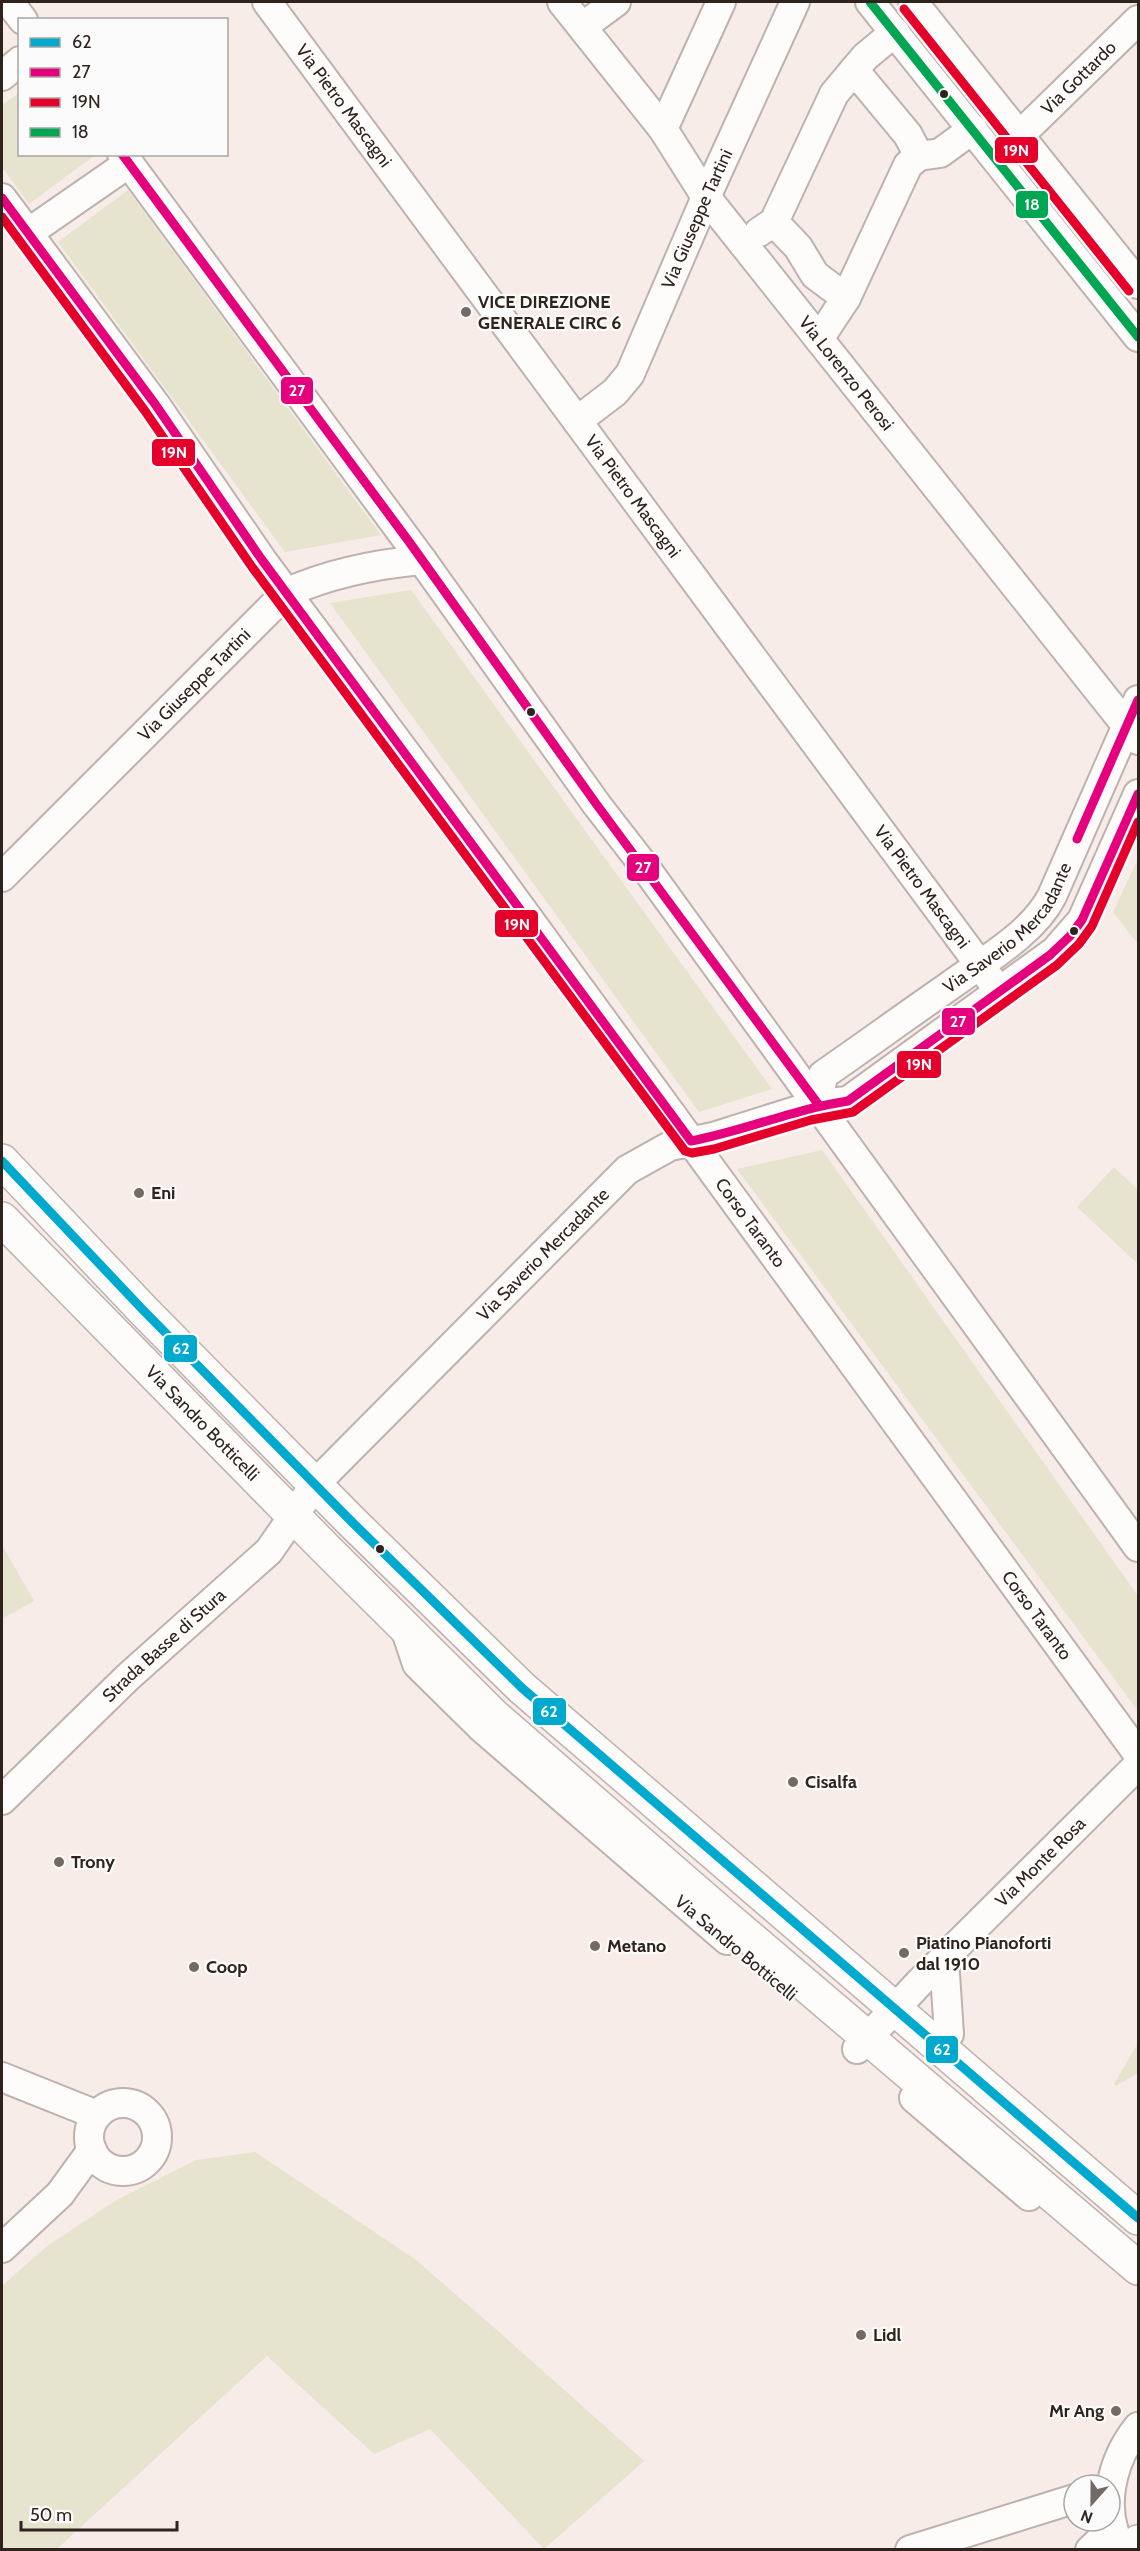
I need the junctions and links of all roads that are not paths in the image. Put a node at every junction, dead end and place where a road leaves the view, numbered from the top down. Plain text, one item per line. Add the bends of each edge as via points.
1 (9, 2) edge
2 (267, 2) edge
3 (562, 2) edge
4 (616, 2) edge
5 (721, 2) edge
6 (795, 2) edge
7 (870, 2) edge
8 (913, 2) edge
9 (21, 18) edge
10 (1138, 20) edge
11 (582, 27) junction
12 (895, 32) junction
13 (18, 64) edge
14 (860, 64) junction
15 (2, 76) edge
16 (663, 129) junction
17 (973, 129) junction
18 (1020, 135) junction
19 (930, 155) junction
20 (126, 159) edge
21 (706, 197) junction
22 (2, 198) edge
23 (759, 232) junction
24 (28, 233) junction
25 (1138, 284) edge
26 (846, 298) junction
27 (1138, 337) edge
28 (819, 339) junction
29 (578, 421) junction
30 (416, 551) junction
31 (286, 593) junction
32 (1135, 722) edge
33 (1138, 794) edge
34 (2, 878) edge
35 (980, 964) junction
36 (999, 991) junction
37 (818, 1104) junction
38 (691, 1141) junction
39 (2, 1161) edge
40 (2, 1219) edge
41 (316, 1483) junction
42 (295, 1516) junction
43 (1138, 1547) edge
44 (1138, 1754) edge
45 (1138, 1765) edge
46 (2, 1800) edge
47 (944, 1959) junction
48 (901, 2002) junction
49 (949, 2034) junction
50 (862, 2043) junction
51 (2, 2077) edge
52 (97, 2115) junction
53 (101, 2159) junction
54 (1134, 2214) edge
55 (2, 2248) edge
56 (1138, 2268) edge
57 (1138, 2427) edge
58 (1114, 2473) edge
59 (1062, 2503) edge
60 (1126, 2542) edge
61 (910, 2550) edge
62 (1090, 2550) edge

1 - 9 street
2 - 29 street, Via Pietro Mascagni
3 - 11 street, Via Lorenzo Perosi
4 - 11 street
5 - 16 street
6 - 21 street, Via Giuseppe Tartini
7 - 12 street
8 - 18 street
10 - 18 street, Via Gottardo
11 - 16 street, Via Lorenzo Perosi
12 - 14 street
12 - 17 street
13 - 15 street
14 - 19 street via 908,135
14 - 23 street via 834,94
16 - 21 street, Via Lorenzo Perosi
17 - 19 street
17 - 27 street
18 - 25 street
19 - 26 street via 908,165
20 - 24 street
20 - 30 street
21 - 23 street, Via Lorenzo Perosi
21 - 29 street, Via Giuseppe Tartini via 630,374 615,392
22 - 24 street, Corso Taranto
23 - 26 street via 798,247 815,275
23 - 28 street, Via Lorenzo Perosi
24 - 31 street, Corso Taranto via 155,404
26 - 28 street
28 - 32 street, Via Lorenzo Perosi via 886,425
29 - 35 street, Via Pietro Mascagni
30 - 31 street, Via Giuseppe Tartini via 392,563 310,583
30 - 37 street
31 - 34 street, Via Giuseppe Tartini
31 - 38 street, Corso Taranto
32 - 35 street, Via Saverio Mercadante via 1049,901 1028,927
33 - 36 street, Via Saverio Mercadante via 1082,920 1050,955
35 - 36 street, Via Pietro Mascagni
35 - 37 street, Via Saverio Mercadante via 823,1075
36 - 37 street, Via Saverio Mercadante via 848,1101
37 - 38 street, Via Saverio Mercadante
37 - 43 street
38 - 41 street, Via Saverio Mercadante via 670,1146 627,1170
38 - 44 street, Corso Taranto
39 - 41 main road, Via Sandro Botticelli via 144,1311
40 - 42 main road, Via Sandro Botticelli
41 - 42 street, Strada Basse di Stura
41 - 48 main road, Via Sandro Botticelli via 522,1688
42 - 46 street, Strada Basse di Stura via 269,1551 128,1677
42 - 50 main road, Via Sandro Botticelli via 494,1716
45 - 47 street, Via Monte Rosa
47 - 48 street, Via Monte Rosa
47 - 49 street
48 - 49 street, Via Sandro Botticelli
48 - 50 street, Via Monte Rosa
48 - 54 main road, Via Sandro Botticelli
49 - 54 street, Via Sandro Botticelli via 1113,2175
50 - 56 main road, Via Sandro Botticelli
51 - 52 street
52 - 53 street via 89,2132
52 - 53 street via 115,2104 126,2103 144,2110 155,2125 157,2143 148,2160 131,2170
53 - 55 street
57 - 58 street via 1120,2452
59 - 61 street
60 - 62 street

